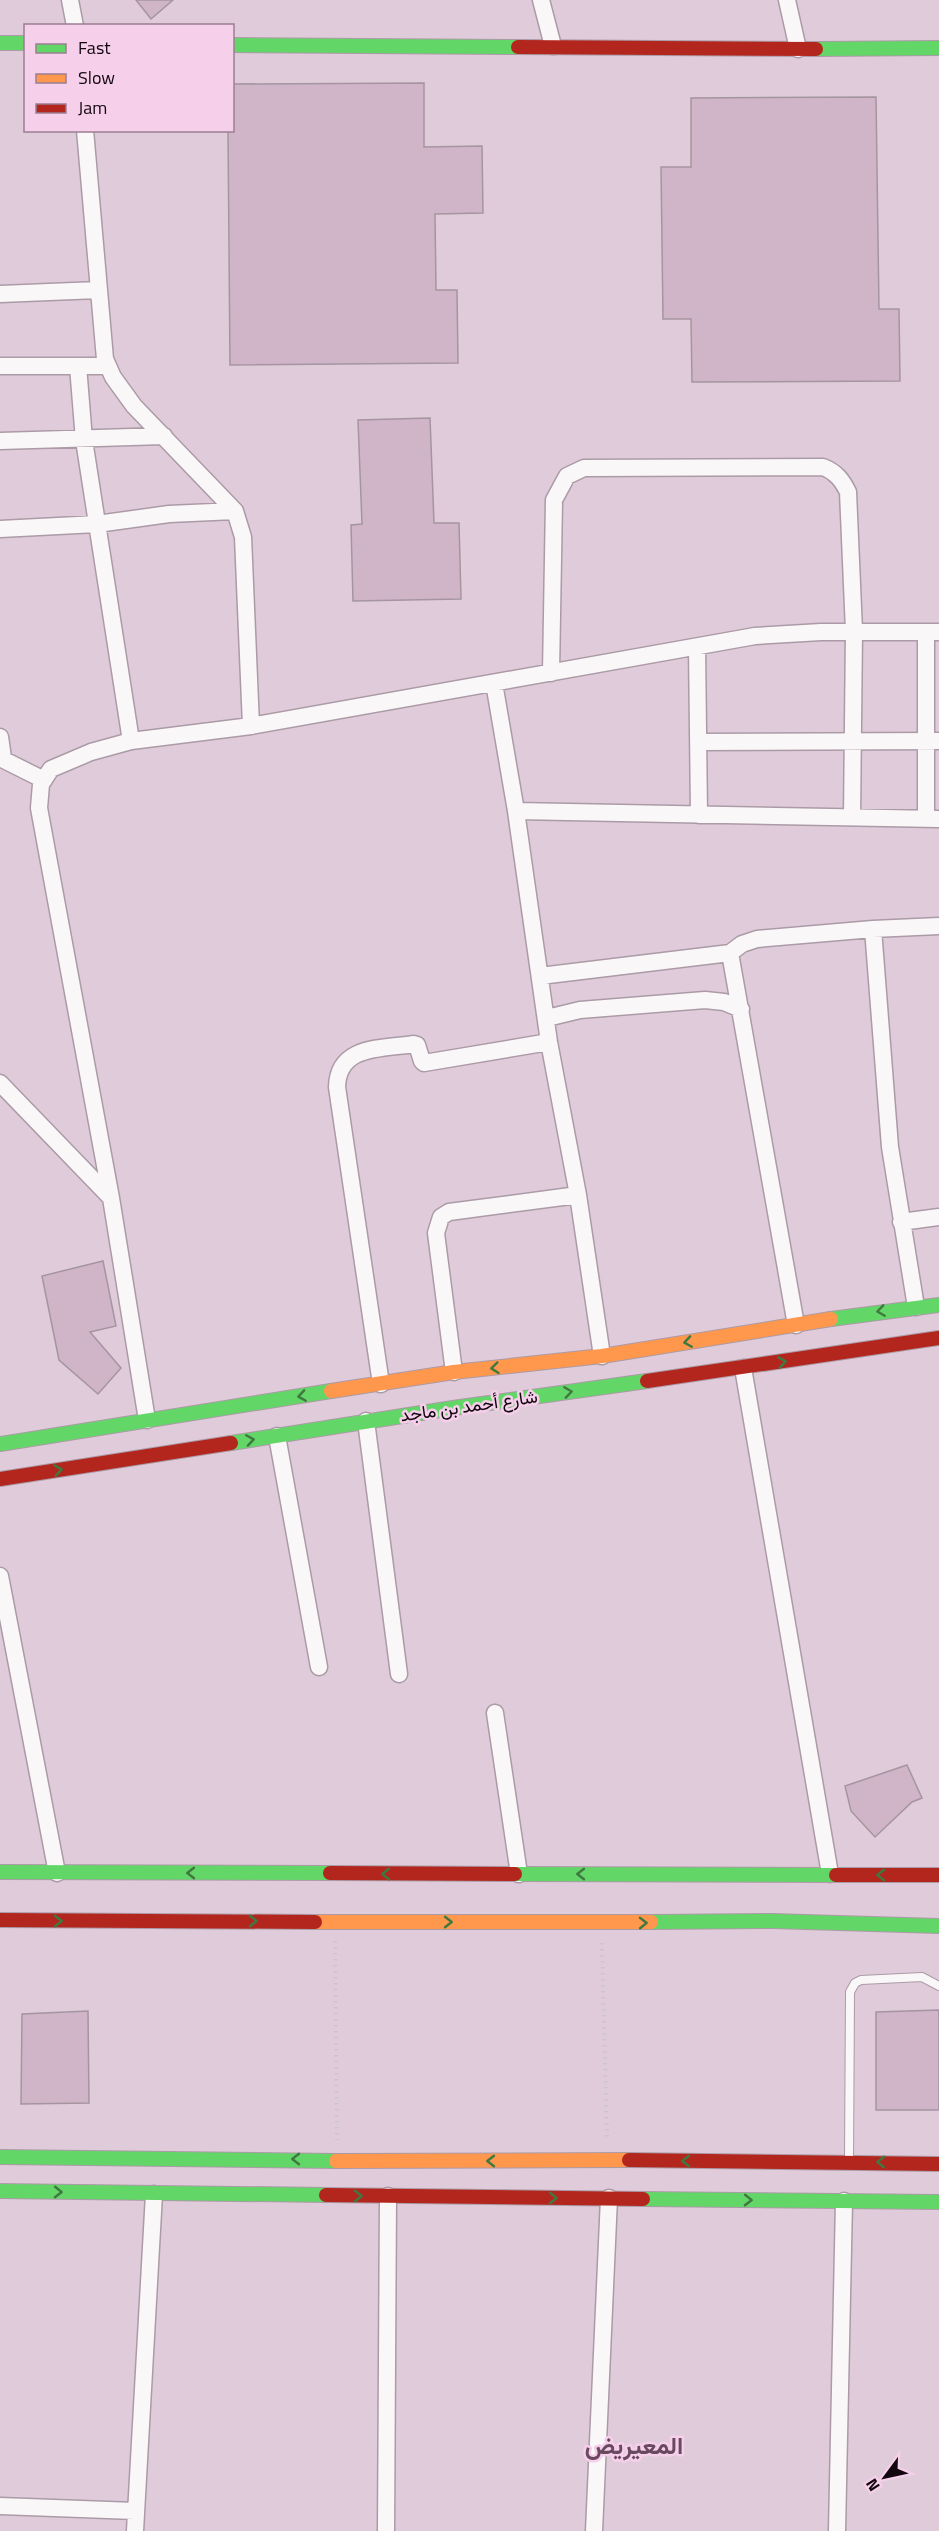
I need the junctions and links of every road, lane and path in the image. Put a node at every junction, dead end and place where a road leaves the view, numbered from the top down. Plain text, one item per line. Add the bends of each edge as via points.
1 (70, 0) edge
2 (541, 0) edge
3 (787, 0) edge
4 (75, 24) edge
5 (0, 43) edge
6 (24, 43) edge
7 (234, 45) edge
8 (553, 46) junction
9 (939, 48) edge
10 (798, 49) junction
11 (85, 132) edge
12 (98, 290) junction
13 (0, 294) edge
14 (0, 366) edge
15 (78, 366) junction
16 (108, 366) junction
17 (164, 436) junction
18 (84, 440) junction
19 (0, 441) edge
20 (235, 511) junction
21 (97, 524) junction
22 (0, 529) edge
23 (854, 632) junction
24 (932, 632) edge
25 (697, 647) junction
26 (551, 673) junction
27 (494, 683) junction
28 (251, 726) junction
29 (0, 737) edge
30 (131, 741) junction
31 (932, 741) edge
32 (698, 742) junction
33 (852, 743) junction
34 (1, 758) edge
35 (44, 780) junction
36 (516, 811) junction
37 (699, 815) junction
38 (852, 817) junction
39 (933, 819) edge
40 (939, 927) edge
41 (873, 929) junction
42 (730, 953) junction
43 (540, 976) junction
44 (741, 1008) junction
45 (547, 1018) junction
46 (549, 1042) junction
47 (0, 1083) edge
48 (578, 1195) junction
49 (111, 1198) junction
50 (939, 1217) edge
51 (901, 1222) junction
52 (939, 1305) edge
53 (916, 1307) junction
54 (796, 1325) junction
55 (939, 1338) edge
56 (603, 1356) junction
57 (743, 1368) junction
58 (454, 1372) junction
59 (381, 1384) junction
60 (147, 1420) junction
61 (366, 1421) junction
62 (277, 1436) junction
63 (0, 1444) edge
64 (0, 1479) edge
65 (0, 1576) edge
66 (319, 1667) dead end
67 (399, 1674) dead end
68 (495, 1713) dead end
69 (0, 1872) edge
70 (57, 1873) junction
71 (519, 1874) junction
72 (830, 1874) junction
73 (939, 1875) edge
74 (0, 1920) edge
75 (334, 1921) junction
76 (602, 1923) junction
77 (939, 1926) edge
78 (939, 1986) edge
79 (0, 2157) edge
80 (337, 2159) junction
81 (608, 2161) junction
82 (849, 2162) junction
83 (939, 2164) edge
84 (0, 2191) edge
85 (154, 2194) junction
86 (388, 2196) junction
87 (609, 2198) junction
88 (844, 2201) junction
89 (939, 2202) edge
90 (0, 2506) edge
91 (135, 2511) junction
92 (135, 2531) edge
93 (386, 2531) edge
94 (594, 2531) edge
95 (837, 2531) edge

1 - 4 street
2 - 8 street
3 - 10 street
5 - 6 street
7 - 8 street
8 - 10 street
9 - 10 street
11 - 12 street
12 - 13 street
12 - 16 street via 101,337
14 - 15 street
15 - 16 street
15 - 18 street
16 - 17 street via 134,406
17 - 18 street
17 - 20 street
18 - 19 street
18 - 21 street
20 - 21 street via 169,514
20 - 28 street via 243,537
21 - 22 street
21 - 30 street
23 - 24 street
23 - 25 street via 755,636
23 - 26 street via 848,492 832,471 823,467 584,468 567,476 554,500
23 - 33 street
24 - 31 street
25 - 26 street
25 - 32 street
26 - 27 street
27 - 28 street
27 - 36 street
28 - 30 street
29 - 34 street
30 - 35 street via 66,761 51,769
31 - 33 street
31 - 39 street
32 - 33 street
32 - 37 street
33 - 38 street
34 - 35 street
35 - 49 street via 39,808
36 - 37 street
36 - 43 street
37 - 38 street
38 - 39 street
40 - 41 street
41 - 42 street via 757,939
41 - 51 street via 890,1147
42 - 43 street
42 - 44 street
43 - 45 street
44 - 45 street via 705,999 580,1010
44 - 54 street
45 - 46 street
46 - 48 street
46 - 59 street via 424,1063 414,1044 354,1055 338,1072 337,1087
47 - 49 street
48 - 56 street
48 - 58 street via 449,1212 441,1217 436,1233
49 - 60 street
50 - 51 street
51 - 53 street
52 - 53 street, شارع أحمد بن ماجد
53 -> 54 street, شارع أحمد بن ماجد
54 -> 56 street, شارع أحمد بن ماجد
57 -> 55 street, شارع أحمد بن ماجد
56 -> 58 street, شارع أحمد بن ماجد
61 -> 57 street, شارع أحمد بن ماجد
57 - 72 street
58 - 59 street, شارع أحمد بن ماجد
59 -> 60 street, شارع أحمد بن ماجد
60 - 63 street, شارع أحمد بن ماجد
61 - 62 street, شارع أحمد بن ماجد
61 - 67 street
64 -> 62 street, شارع أحمد بن ماجد
62 - 66 street
65 - 70 street
68 - 71 street
69 - 70 street
71 -> 70 street
72 -> 71 street
73 -> 72 street
74 -> 75 street
75 -> 76 street
75 - 80 path
76 -> 77 street via 772,1921
76 - 81 path
78 - 82 lane via 922,1977 861,1980 850,1992
80 -> 79 street
81 -> 80 street
82 -> 81 street
83 -> 82 street
84 -> 85 street
85 -> 86 street
85 - 91 street
86 -> 87 street
86 - 93 street
87 -> 88 street
87 - 94 street
88 - 89 street
88 - 95 street
90 - 91 street
91 - 92 street

